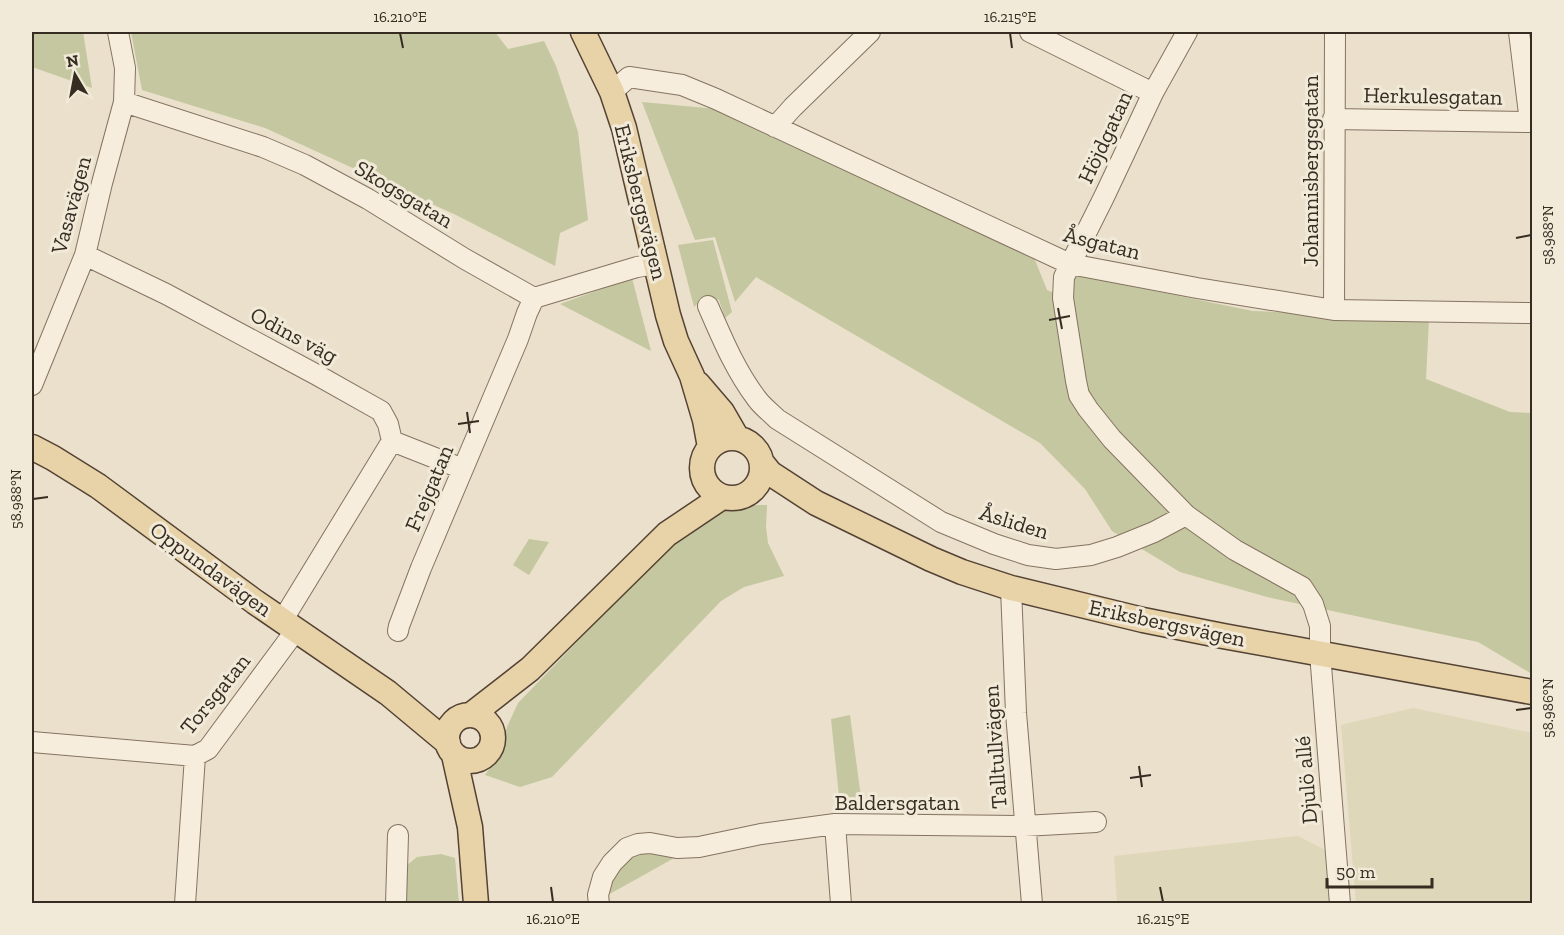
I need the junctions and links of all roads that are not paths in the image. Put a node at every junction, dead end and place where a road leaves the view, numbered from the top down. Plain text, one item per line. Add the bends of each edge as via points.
1 (118, 32) edge
2 (870, 32) edge
3 (1030, 32) edge
4 (1186, 32) edge
5 (1335, 32) edge
6 (1519, 32) edge
7 (590, 35) edge
8 (612, 92) junction
9 (1153, 93) junction
10 (124, 102) junction
11 (1334, 118) junction
12 (1531, 122) edge
13 (775, 127) junction
14 (85, 255) junction
15 (656, 264) junction
16 (1070, 264) junction
17 (534, 298) junction
18 (708, 306) dead end
19 (1334, 310) junction
20 (1533, 313) edge
21 (692, 376) junction
22 (32, 385) edge
23 (736, 438) junction
24 (392, 441) junction
25 (32, 447) edge
26 (710, 447) junction
27 (762, 463) junction
28 (463, 469) junction
29 (703, 478) junction
30 (751, 492) junction
31 (722, 497) junction
32 (816, 503) junction
33 (1186, 514) junction
34 (667, 534) junction
35 (1011, 588) junction
36 (289, 625) junction
37 (398, 631) dead end
38 (1320, 653) junction
39 (530, 669) junction
40 (388, 693) junction
41 (1533, 693) edge
42 (466, 716) junction
43 (494, 734) junction
44 (32, 742) edge
45 (451, 749) junction
46 (195, 756) junction
47 (480, 758) junction
48 (1096, 822) dead end
49 (835, 824) junction
50 (1024, 826) junction
51 (470, 827) junction
52 (398, 835) dead end
53 (185, 903) edge
54 (396, 903) edge
55 (476, 903) edge
56 (599, 903) edge
57 (841, 903) edge
58 (1032, 903) edge
59 (1340, 903) edge

1 - 10 street, Vasavägen via 126,68
2 - 13 street
3 - 9 street
4 - 9 street, Höjdgatan
5 - 11 street, Johannisbergsgatan
6 - 12 street
7 - 8 main road, Eriksbergsvägen
8 - 13 street, Åsgatan via 634,93 658,82 682,85
8 - 15 main road, Eriksbergsvägen
9 - 16 street, Höjdgatan
10 - 14 street, Vasavägen
10 - 17 street, Skogsgatan via 263,147 305,165
11 - 12 street, Herkulesgatan
11 - 19 street, Johannisbergsgatan
13 - 16 street, Åsgatan
14 - 22 street, Vasavägen
14 - 24 street, Odins väg via 166,294 381,411
15 - 17 street
15 - 21 main road, Eriksbergsvägen via 676,341
16 - 19 street, Åsgatan
16 - 33 street, Höjdgatan via 1062,294 1079,395 1112,439
17 - 28 street, Frejgatan
18 - 33 street, Åsliden via 741,377 777,419 941,522 1028,555 1056,559 1117,547
19 - 20 street, Åsgatan
21 - 23 main road, Eriksbergsvägen via 722,412
21 - 26 main road, Eriksbergsvägen
23 - 26 main road via 721,440
23 - 27 main road via 751,444
24 - 28 street
24 - 36 street, Torsgatan
25 - 36 main road, Oppundavägen via 98,486
26 - 29 main road via 703,460
27 - 30 main road via 761,477
27 - 32 main road, Eriksbergsvägen via 770,473
28 - 37 street, Frejgatan
29 - 31 main road
29 - 34 main road
30 - 31 main road via 736,498
30 - 32 main road, Eriksbergsvägen
31 - 34 main road
32 - 35 main road, Eriksbergsvägen via 931,559
33 - 38 street via 1235,549 1302,587 1320,626
34 - 39 main road
35 - 38 main road, Eriksbergsvägen via 1143,620
35 - 50 street, Talltullvägen
36 - 40 main road, Oppundavägen
36 - 46 street, Torsgatan via 208,749
38 - 41 main road, Eriksbergsvägen
38 - 59 street, Djulö allé
39 - 42 main road
39 - 43 main road
40 - 42 main road, Oppundavägen via 428,710
40 - 45 main road, Oppundavägen
42 - 43 main road via 485,720
42 - 45 main road via 450,728
43 - 47 main road via 491,748
44 - 46 street
45 - 47 main road via 461,759
45 - 51 main road
46 - 53 street, Torsgatan
47 - 51 main road
48 - 50 street, Baldersgatan
49 - 50 street, Baldersgatan
49 - 56 street, Baldersgatan via 699,847 638,844 627,848 612,863 603,877
49 - 57 street
50 - 58 street, Talltullvägen
51 - 55 main road
52 - 54 street

